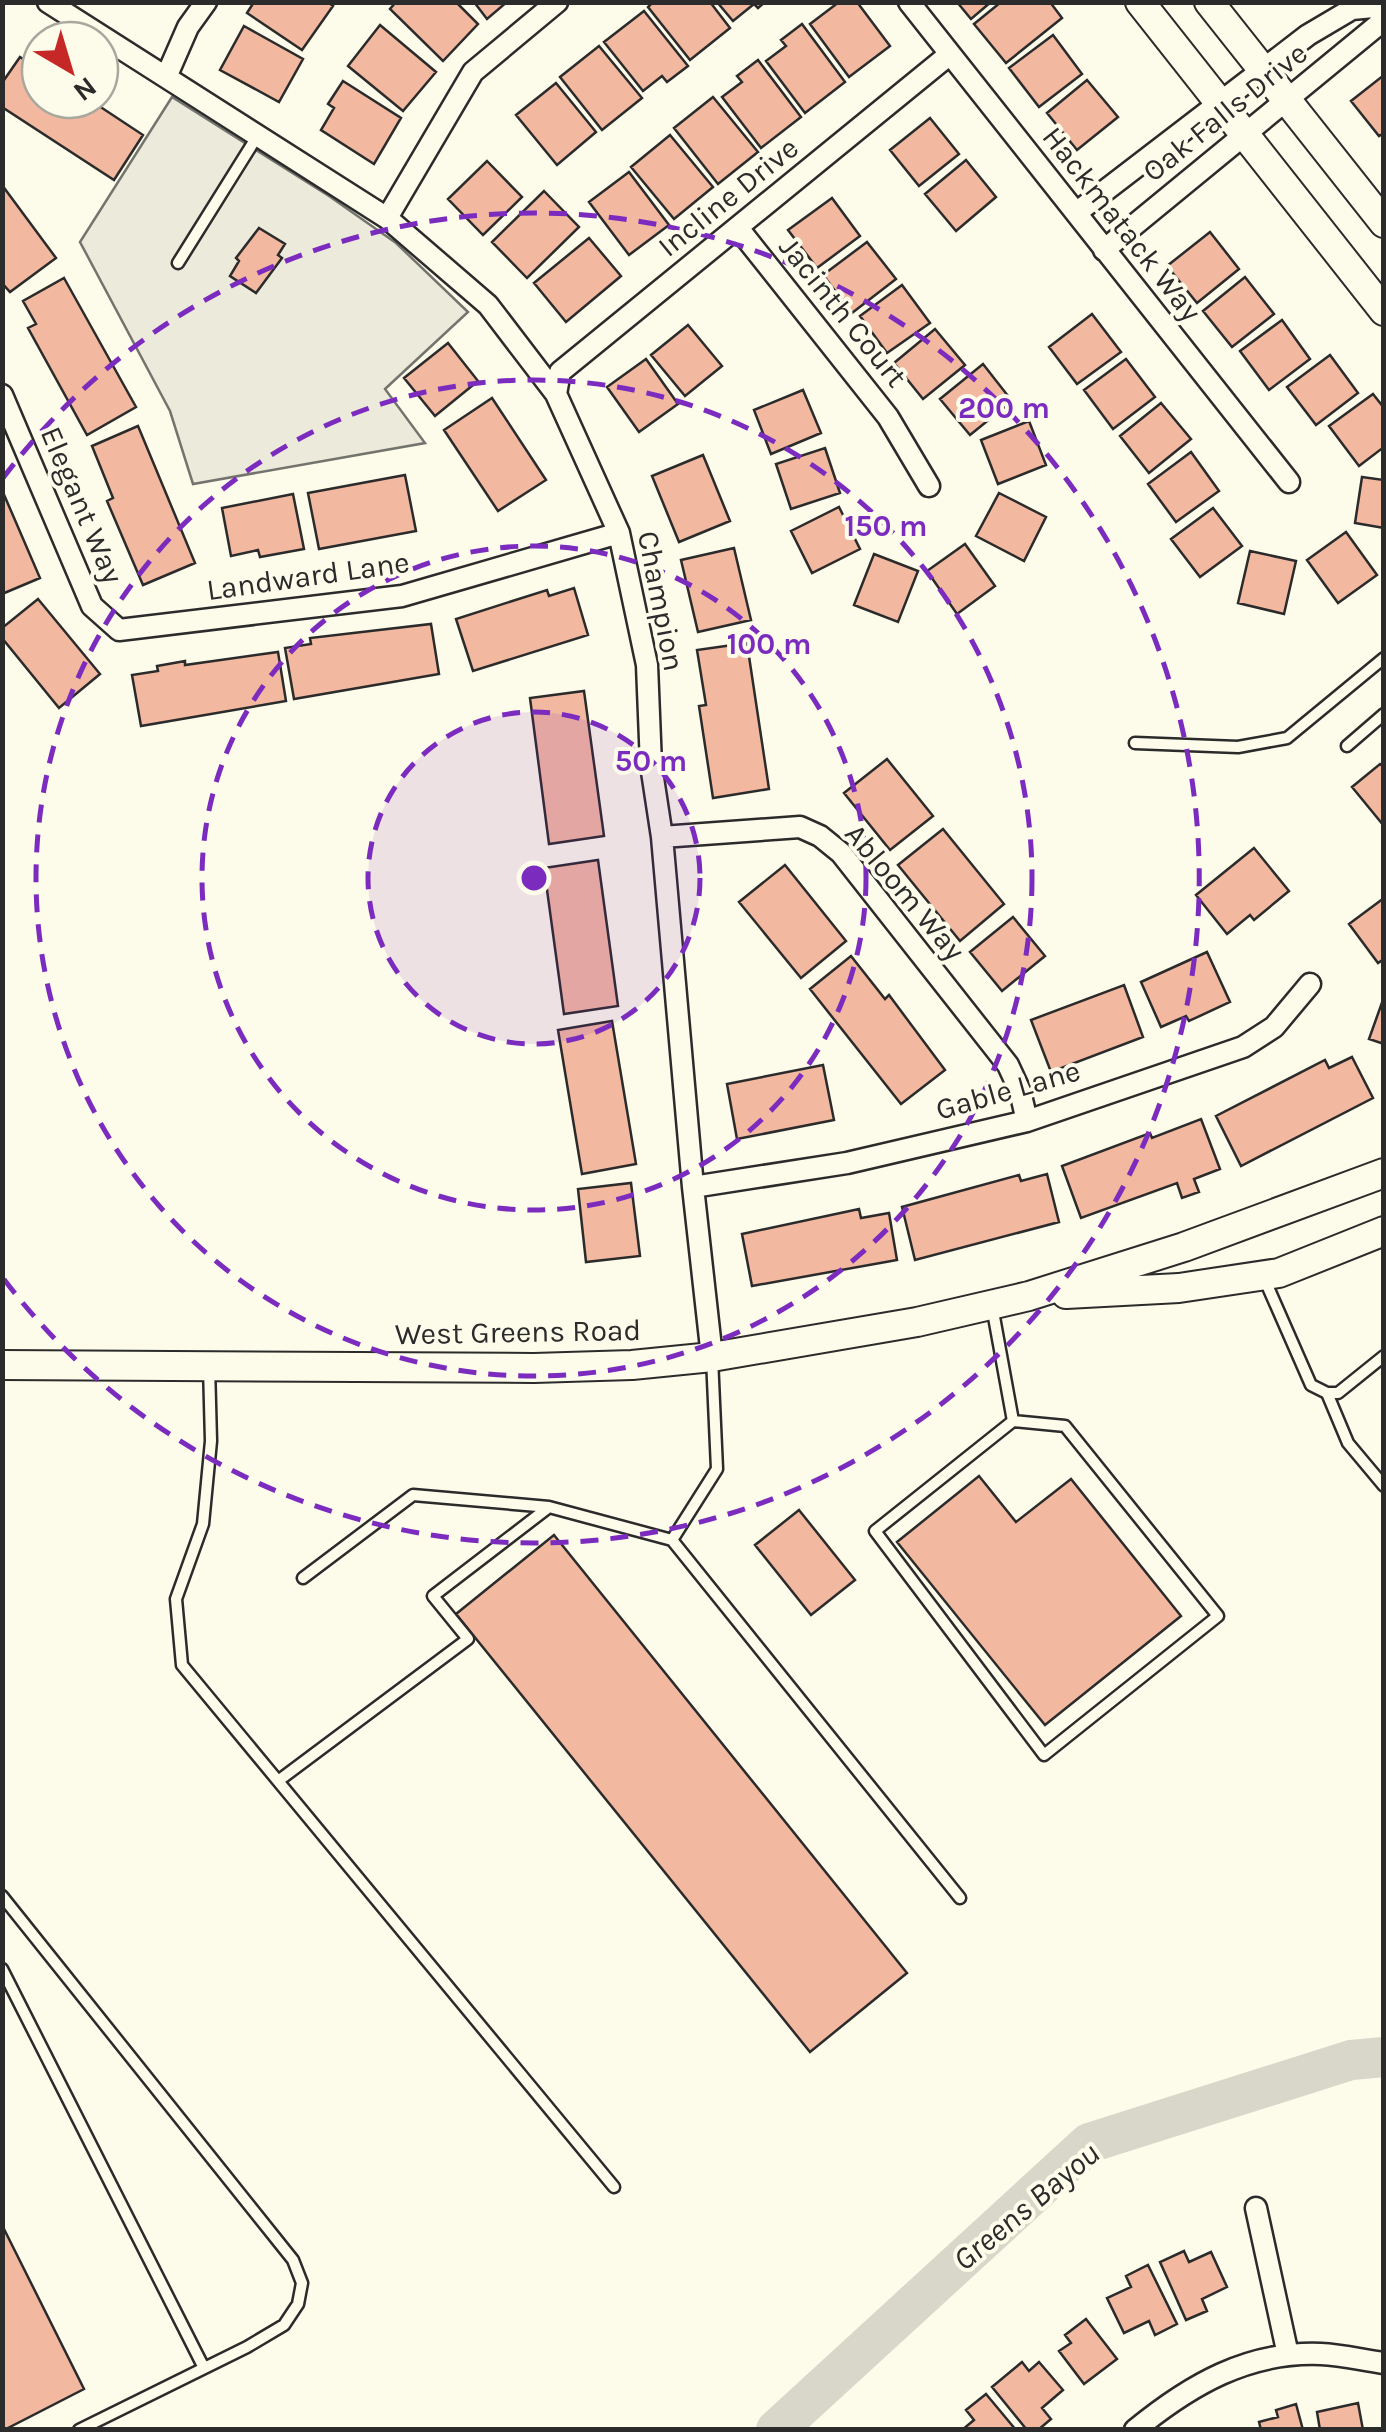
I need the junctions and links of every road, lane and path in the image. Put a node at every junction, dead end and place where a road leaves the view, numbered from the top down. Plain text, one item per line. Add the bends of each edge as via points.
1 (48, 2) edge
2 (206, 2) edge
3 (557, 2) edge
4 (908, 2) edge
5 (1140, 2) edge
6 (1209, 2) edge
7 (1384, 6) edge
8 (1384, 20) edge
9 (950, 54) junction
10 (1262, 69) junction
11 (167, 75) junction
12 (1288, 101) junction
13 (1218, 103) junction
14 (258, 134) junction
15 (1244, 136) junction
16 (1076, 214) junction
17 (387, 218) junction
18 (1384, 223) edge
19 (738, 228) junction
20 (1104, 250) junction
21 (178, 263) dead end
22 (1384, 311) edge
23 (556, 394) junction
24 (2, 395) edge
25 (1289, 482) dead end
26 (929, 486) dead end
27 (619, 533) junction
28 (119, 630) joint
29 (1384, 658) edge
30 (1383, 716) edge
31 (1135, 743) dead end
32 (1346, 746) dead end
33 (662, 837) junction
34 (1310, 984) dead end
35 (1026, 1121) junction
36 (1384, 1173) edge
37 (693, 1187) junction
38 (1384, 1231) edge
39 (1263, 1276) junction
40 (1029, 1296) junction
41 (992, 1305) junction
42 (712, 1356) junction
43 (1384, 1356) edge
44 (2, 1365) edge
45 (209, 1366) junction
46 (1327, 1393) junction
47 (1012, 1421) junction
48 (1384, 1486) edge
49 (549, 1507) junction
50 (672, 1540) junction
51 (303, 1578) dead end
52 (278, 1781) junction
53 (2, 1896) edge
54 (960, 1898) dead end
55 (2, 1969) edge
56 (614, 2187) dead end
57 (1256, 2208) dead end
58 (1288, 2355) junction
59 (1384, 2363) edge
60 (204, 2368) junction
61 (99, 2425) edge
62 (79, 2430) edge
63 (1136, 2430) edge

1 - 11 street, Champion
2 - 11 street
3 - 17 street via 473,72
4 - 9 street, Hackmatack Way
5 - 13 main road
6 - 10 main road
7 - 10 street, Oak Falls Drive via 1352,9
8 - 12 street, Oak Falls Drive
9 - 16 street, Hackmatack Way
9 - 19 street, Incline Drive
10 - 12 main road
10 - 13 street, Oak Falls Drive
11 - 14 street, Champion
12 - 15 street, Oak Falls Drive
12 - 18 main road
13 - 15 main road
13 - 16 street, Oak Falls Drive
14 - 17 street, Champion
14 - 21 lane
15 - 20 street, Oak Falls Drive
15 - 22 main road
16 - 20 street, Hackmatack Way
17 - 23 street, Champion via 488,305
19 - 23 street, Incline Drive via 560,372
19 - 26 street, Jacinth Court via 888,417
20 - 25 street, Hackmatack Way
23 - 27 street, Champion
24 - 28 street, Elegant Way via 92,606
27 - 28 street, Landward Lane via 402,596
27 - 33 street, Champion via 647,665
29 - 31 lane via 1287,738 1238,746
30 - 32 lane
33 - 35 street, Abloom Way via 800,827 820,836 1008,1065
33 - 37 street, Champion
34 - 35 street, Gable Lane via 1274,1026 1243,1047
35 - 37 street, Gable Lane via 847,1163
36 - 40 main road, West Greens Road
37 - 42 street, Champion
38 - 39 main road, West Greens Road
39 - 40 main road, West Greens Road
39 - 46 lane via 1311,1385
40 - 41 main road, West Greens Road
41 - 42 main road, West Greens Road
41 - 47 lane
42 - 45 main road, West Greens Road via 534,1368
42 - 50 lane via 717,1470
43 - 46 lane via 1338,1393
44 - 45 main road, West Greens Road
45 - 52 lane via 203,1524 176,1599 182,1666
46 - 48 lane via 1348,1443
47 - 47 lane via 875,1532 1044,1755 1218,1616 1064,1426
49 - 50 lane
49 - 51 lane via 413,1495
49 - 52 lane via 433,1596 468,1639
50 - 54 lane
52 - 56 lane
53 - 60 lane via 293,2260 302,2284 284,2325
55 - 60 lane
57 - 58 street
58 - 59 street
58 - 63 street via 1221,2372
60 - 61 lane
61 - 62 lane

